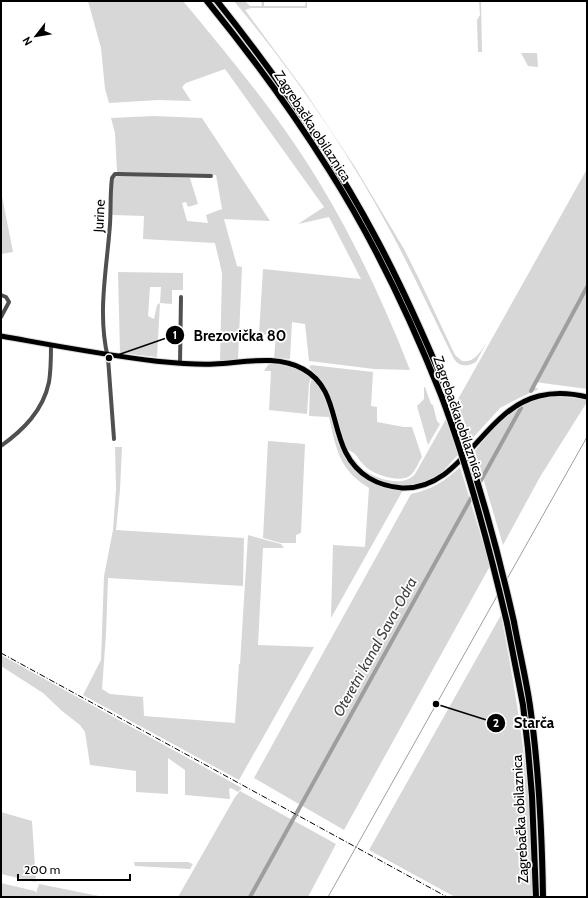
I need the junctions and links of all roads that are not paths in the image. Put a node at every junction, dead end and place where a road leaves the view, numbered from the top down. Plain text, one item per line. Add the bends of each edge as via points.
1 (207, 1) edge
2 (216, 1) edge
3 (211, 176) dead end
4 (1, 295) edge
5 (181, 296) dead end
6 (1, 317) edge
7 (1, 336) edge
8 (51, 345) junction
9 (107, 355) junction
10 (180, 363) junction
11 (587, 397) edge
12 (114, 439) dead end
13 (1, 446) edge
14 (510, 623) junction
15 (536, 897) edge
16 (543, 897) edge

1 - 14 highway, Zagrebačka obilaznica, bridge via 268,80 330,171 383,265 412,325 460,448
2 - 14 highway, Zagrebačka obilaznica, bridge via 315,134 363,214 418,322 445,386 479,486 498,554
3 - 9 street, Jurine via 115,174 112,178 103,295
4 - 6 street via 9,302
5 - 10 street
7 - 8 main road
8 - 9 main road
8 - 13 street via 49,381 41,403 25,427
9 - 10 main road
9 - 12 street
10 - 11 main road via 206,365 277,361 290,363 305,370 319,382 326,393 340,442 352,463 373,480 397,488 420,486 439,478 453,468 498,419 522,402 553,393
14 - 15 highway, Zagrebačka obilaznica via 528,749
14 - 16 highway, Zagrebačka obilaznica via 530,704 540,795

